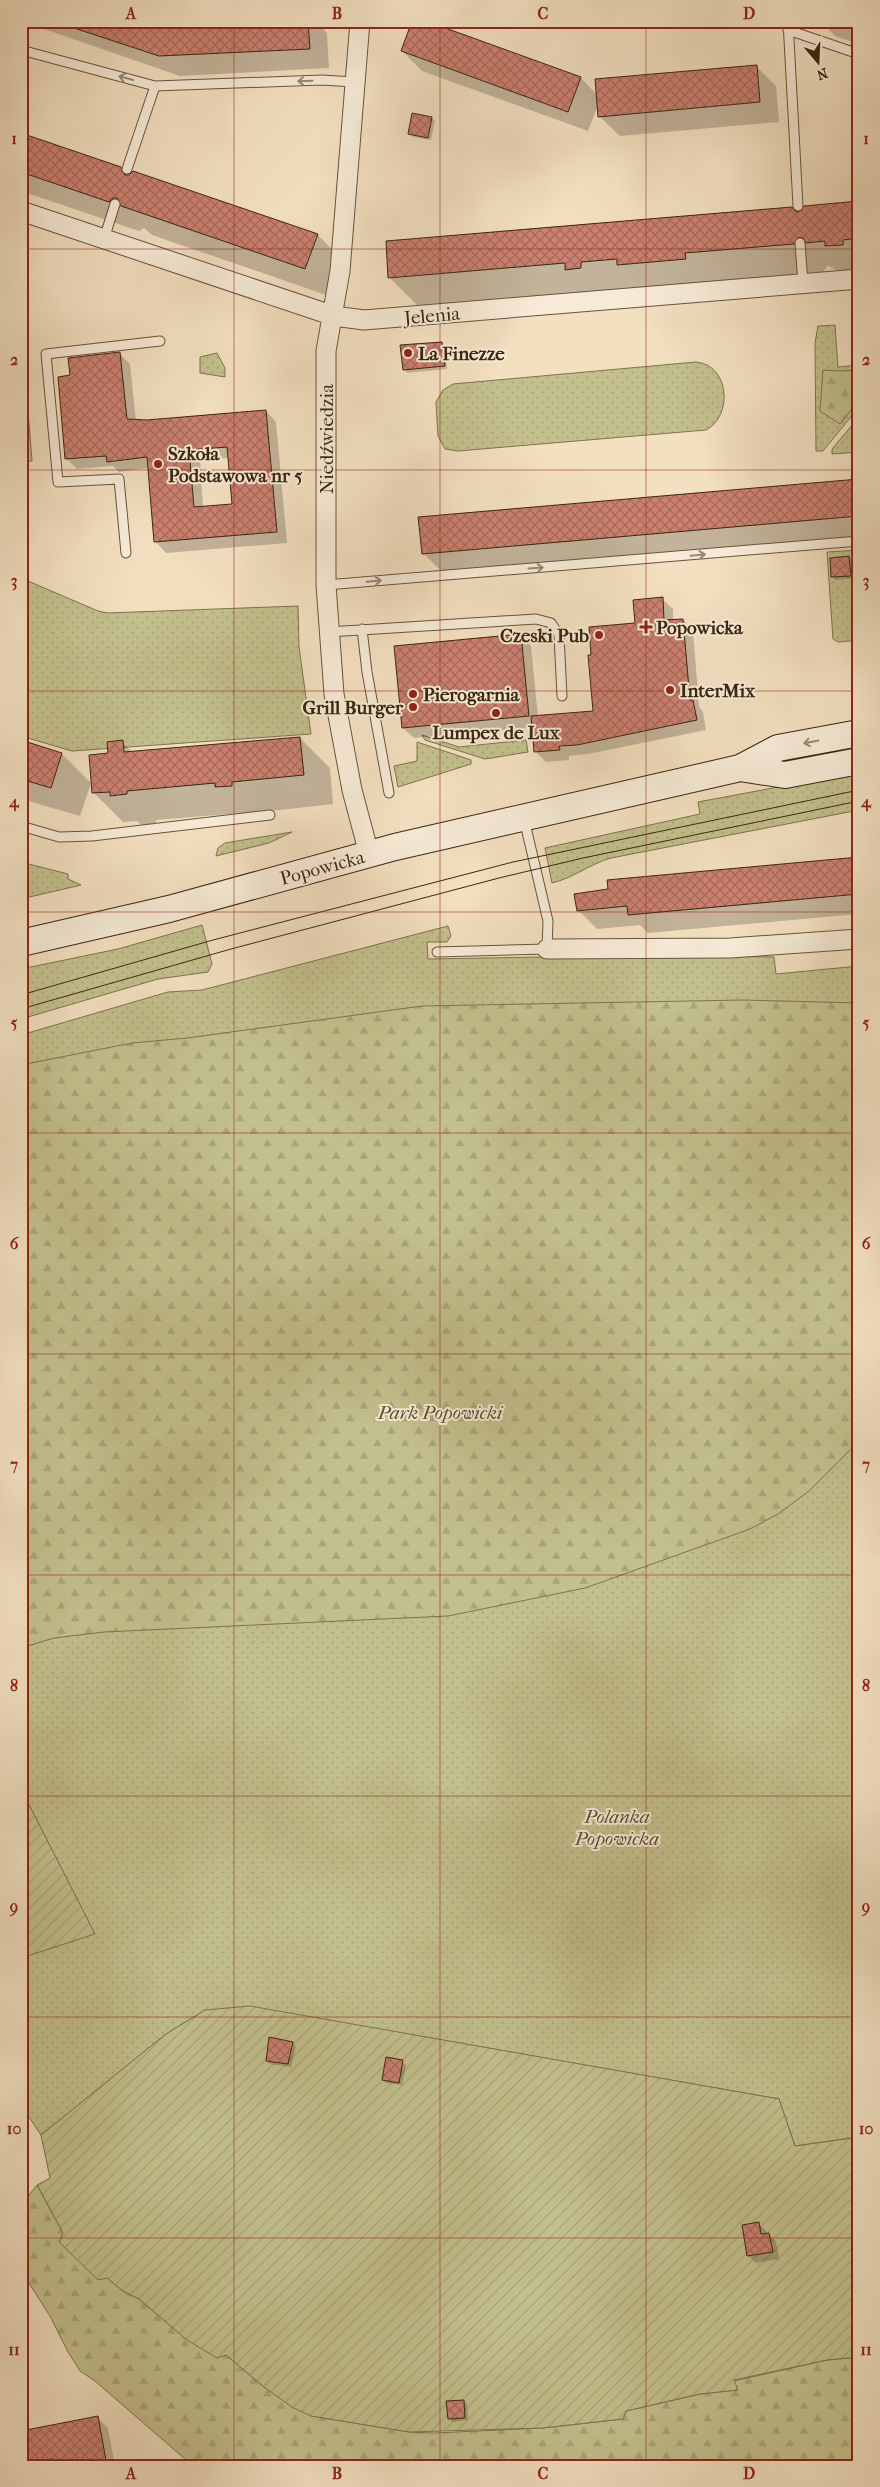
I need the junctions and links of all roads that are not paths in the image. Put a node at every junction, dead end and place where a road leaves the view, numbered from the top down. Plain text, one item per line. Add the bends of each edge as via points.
1 (360, 21) edge
2 (788, 26) edge
3 (21, 50) edge
4 (859, 54) edge
5 (354, 82) junction
6 (155, 86) junction
7 (127, 169) dead end
8 (115, 204) dead end
9 (798, 206) dead end
10 (21, 211) edge
11 (104, 239) junction
12 (800, 243) dead end
13 (859, 279) edge
14 (803, 283) junction
15 (334, 316) junction
16 (160, 341) dead end
17 (859, 541) edge
18 (126, 554) dead end
19 (326, 585) junction
20 (362, 629) junction
21 (328, 632) junction
22 (562, 696) dead end
23 (859, 732) edge
24 (859, 761) edge
25 (740, 768) junction
26 (389, 793) dead end
27 (270, 815) dead end
28 (524, 816) junction
29 (21, 826) edge
30 (369, 854) junction
31 (859, 939) edge
32 (21, 943) edge
33 (547, 949) junction
34 (437, 952) dead end

1 - 5 street, Niedźwiedzia
2 - 4 lane
2 - 9 lane
6 -> 3 lane
5 -> 6 lane via 322,80
5 - 15 street, Niedźwiedzia
6 - 7 lane
8 - 11 lane
10 - 11 street, Jelenia
11 - 15 street, Jelenia
12 - 14 lane
13 - 14 street, Jelenia
14 - 15 street, Jelenia via 364,320
15 - 19 street, Niedźwiedzia via 326,351
16 - 18 lane via 46,354 58,482 120,479
19 -> 17 lane
19 - 21 street, Niedźwiedzia
20 - 21 lane
20 - 22 lane via 536,619 551,623 559,636
20 - 26 lane via 366,672
21 - 30 street, Niedźwiedzia via 334,694 358,816
23 -> 25 street, Popowicka via 778,748
24 - 25 street, Popowicka via 786,775
25 - 28 street, Popowicka
27 - 29 lane via 92,836 59,837
28 - 30 street, Popowicka
28 - 33 lane via 548,921
30 - 32 street, Popowicka via 170,908
31 - 33 street via 730,948
33 - 34 lane

